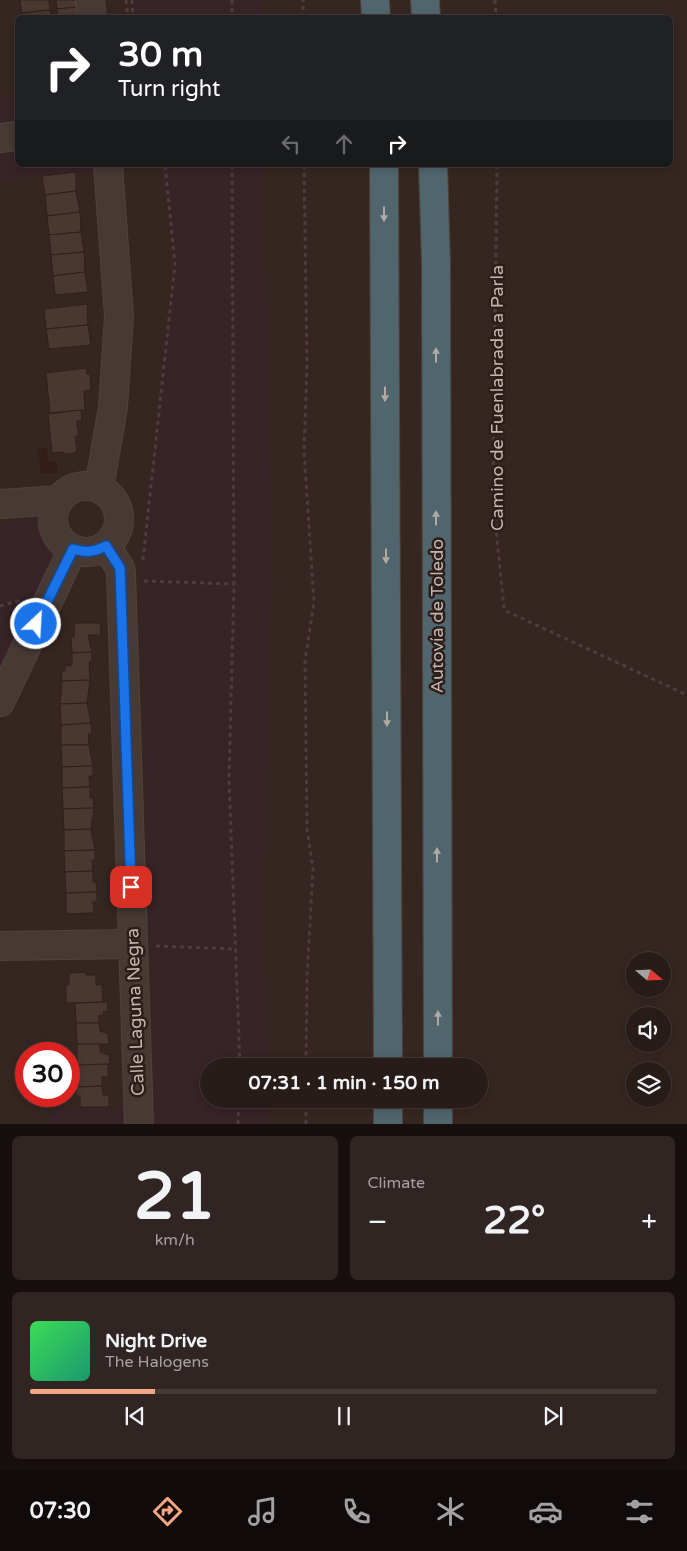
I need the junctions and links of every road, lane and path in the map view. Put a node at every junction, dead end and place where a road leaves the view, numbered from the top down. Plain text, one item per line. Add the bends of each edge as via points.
1 (90, 0) edge
2 (126, 0) edge
3 (132, 0) edge
4 (232, 0) edge
5 (303, 0) edge
6 (375, 0) edge
7 (424, 0) edge
8 (495, 0) edge
9 (92, 15) edge
10 (128, 15) edge
11 (133, 15) edge
12 (232, 15) edge
13 (303, 15) edge
14 (376, 15) edge
15 (426, 15) edge
16 (496, 15) edge
17 (15, 136) edge
18 (0, 138) edge
19 (108, 167) edge
20 (165, 167) edge
21 (232, 167) edge
22 (304, 167) edge
23 (384, 167) edge
24 (433, 167) edge
25 (497, 167) edge
26 (99, 488) junction
27 (59, 500) junction
28 (0, 504) edge
29 (106, 546) junction
30 (73, 549) junction
31 (143, 561) dead end
32 (141, 581) dead end
33 (234, 584) junction
34 (687, 695) edge
35 (0, 702) edge
36 (133, 944) junction
37 (0, 946) edge
38 (235, 949) junction
39 (240, 1058) edge
40 (306, 1058) edge
41 (388, 1058) edge
42 (438, 1058) edge
43 (239, 1108) edge
44 (306, 1108) edge
45 (388, 1108) edge
46 (438, 1108) edge
47 (139, 1124) edge
48 (238, 1124) edge
49 (306, 1124) edge
50 (388, 1124) edge
51 (438, 1124) edge

1 - 9 street
2 - 10 path
3 - 11 path
4 - 12 path
5 - 13 path
6 - 14 highway
7 - 15 highway
8 - 16 path
17 - 18 street
19 - 26 street via 119,316 113,407
20 - 31 path via 175,264
21 - 33 path
22 - 40 path via 307,365 304,451 314,603 305,660 307,829 313,869
23 -> 41 highway
42 -> 24 highway, Autovía de Toledo
25 - 34 path, Camino de Fuenlabrada a Parla via 494,498 504,610
26 - 27 street via 76,487
26 - 29 street via 113,498 120,520 114,537
27 - 28 street
27 - 30 street via 54,511 55,528 63,542
29 - 30 street via 96,551
29 - 36 street, Calle Laguna Negra via 121,573
30 - 35 street
32 - 33 path
33 - 38 path via 229,780
36 - 37 street
36 - 38 path
36 - 47 street, Calle Laguna Negra
38 - 39 path
43 - 48 path
44 - 49 path
45 - 50 highway
46 - 51 highway

